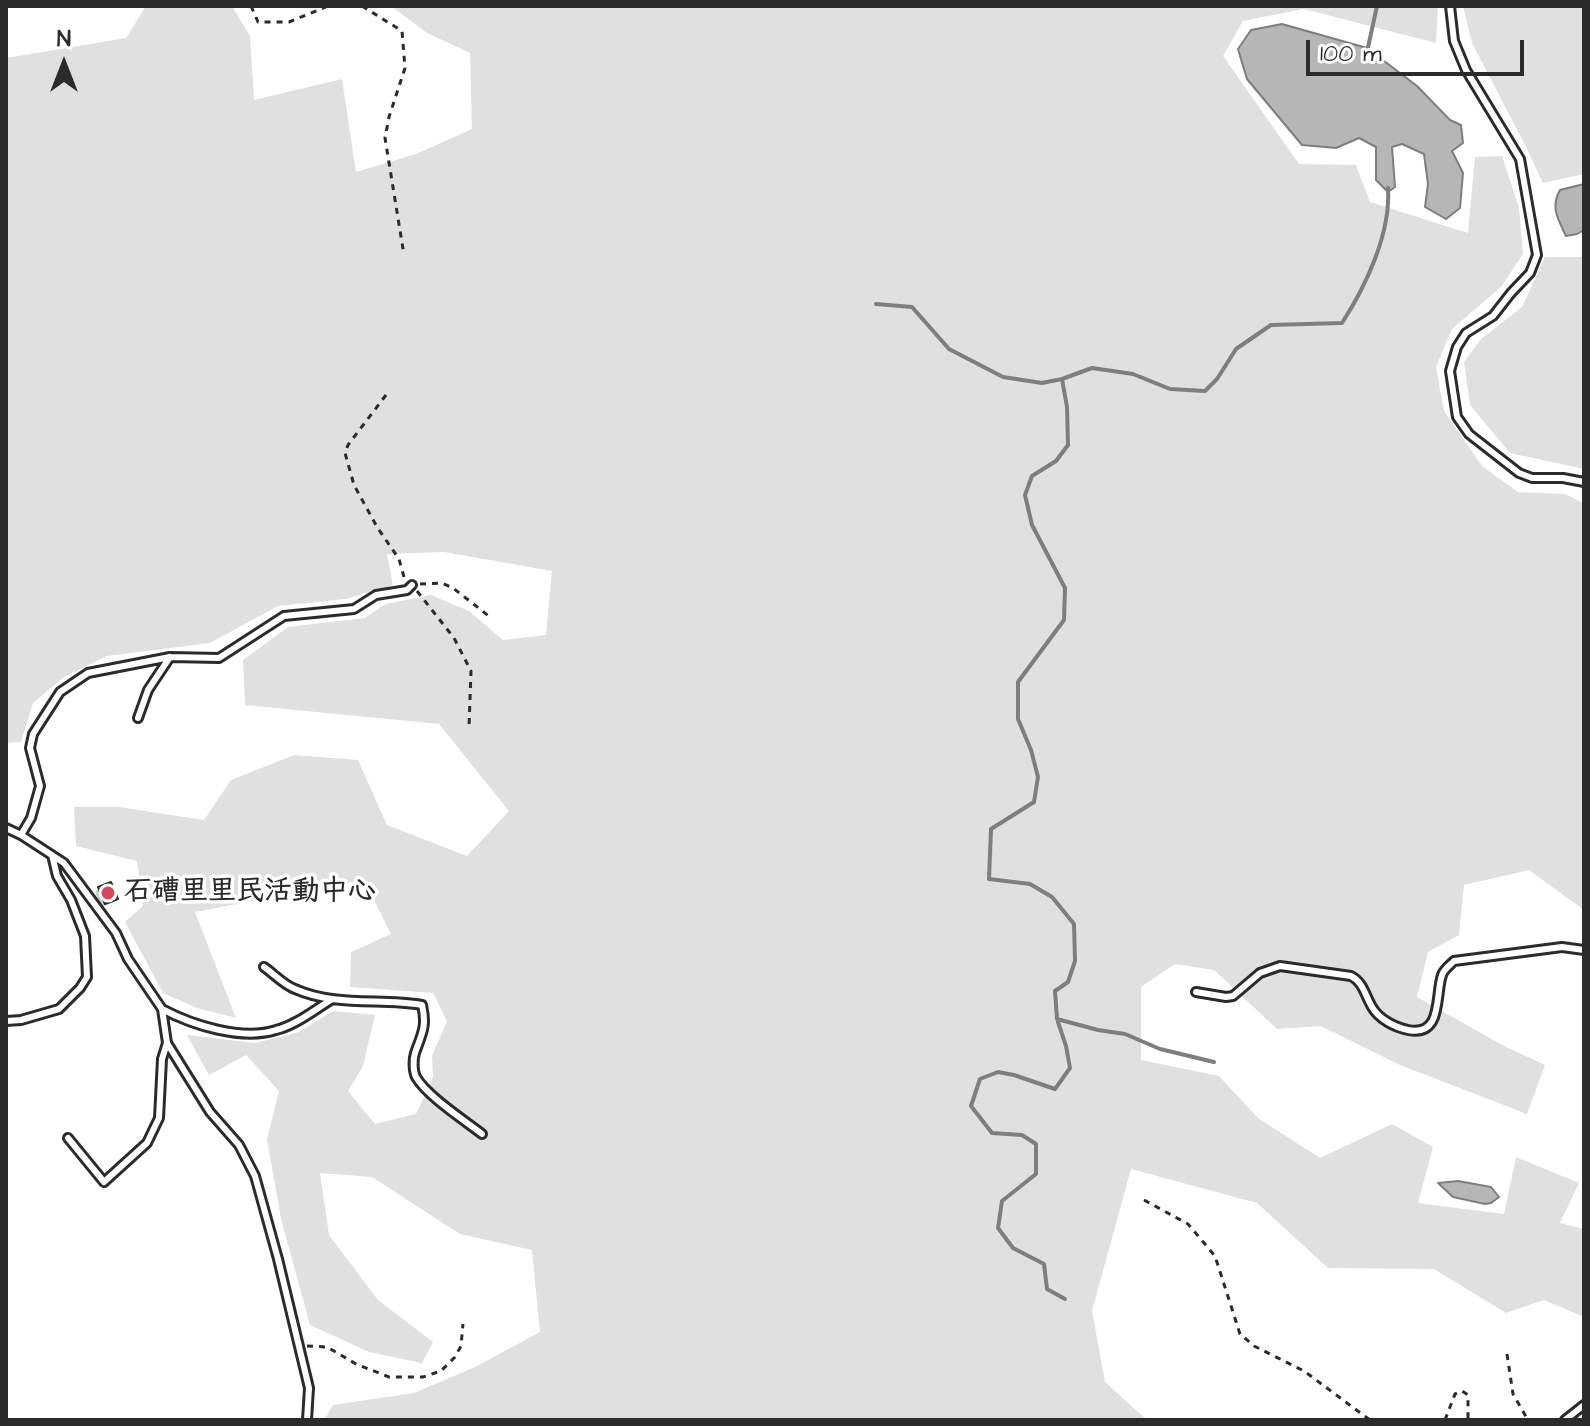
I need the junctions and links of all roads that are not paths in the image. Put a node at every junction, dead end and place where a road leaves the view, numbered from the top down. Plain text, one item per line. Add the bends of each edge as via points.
1 (1450, 6) edge
2 (1584, 482) edge
3 (412, 585) road end
4 (170, 657) junction
5 (138, 718) dead end
6 (6, 828) edge
7 (21, 835) junction
8 (52, 855) junction
9 (1584, 950) edge
10 (264, 967) dead end
11 (1196, 992) dead end
12 (331, 1000) junction
13 (162, 1009) junction
14 (6, 1021) edge
15 (167, 1043) junction
16 (482, 1134) dead end
17 (68, 1138) dead end
18 (1584, 1405) edge
19 (307, 1420) edge
20 (1565, 1420) edge

1 - 2 lane via 1454,41 1466,70 1520,159 1537,255 1530,273 1493,316 1466,333 1457,347 1450,371 1457,417 1469,434 1519,473
3 - 4 lane via 376,595 354,609 284,616 219,658
4 - 5 lane via 148,690
4 - 7 lane via 88,673 60,692 33,734 30,748 40,786
6 - 7 lane
7 - 8 lane
8 - 13 lane via 64,863 116,933
8 - 14 lane via 85,936 87,977 59,1009
9 - 11 lane via 1562,947 1454,961 1443,972 1435,1018 1421,1031 1380,1018 1359,980 1351,976 1280,966 1260,973 1233,996
10 - 12 lane via 293,989
12 - 13 lane via 278,1030 261,1033 193,1024
12 - 16 lane via 422,1005 425,1019 413,1056 414,1074
13 - 15 lane
15 - 17 lane via 159,1118 147,1143 104,1182
15 - 19 lane via 255,1176 309,1388
18 - 20 lane

